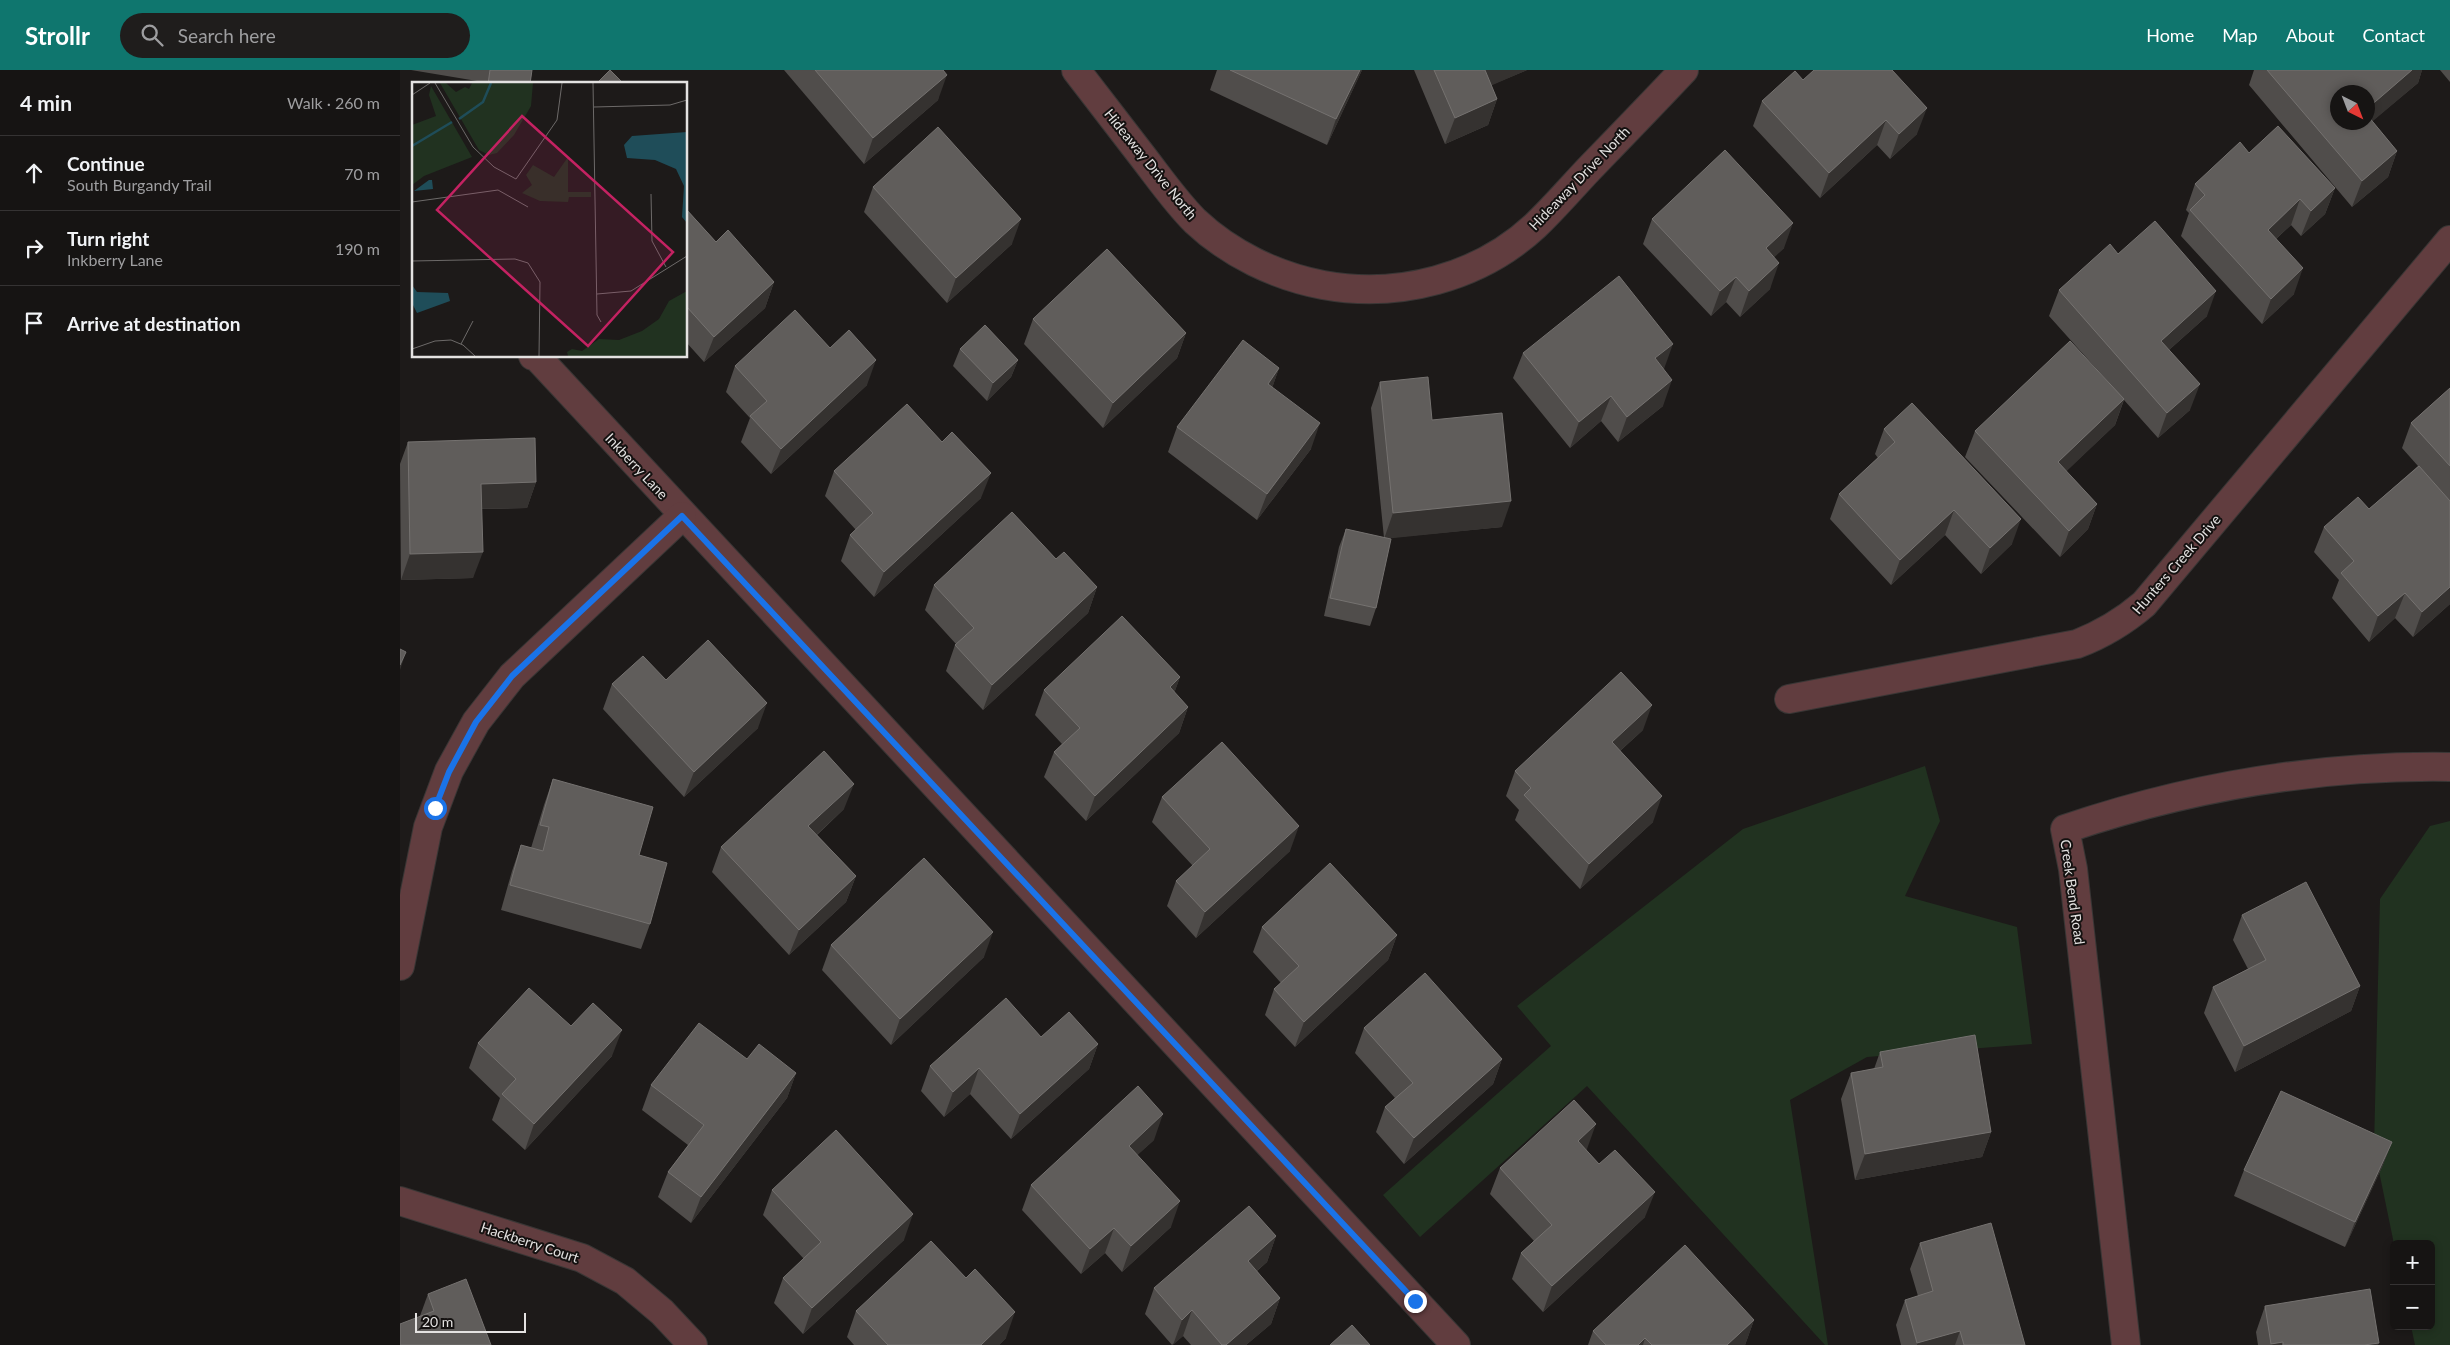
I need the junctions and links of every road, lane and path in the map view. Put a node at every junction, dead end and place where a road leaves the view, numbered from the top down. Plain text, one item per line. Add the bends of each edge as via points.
1 (1076, 70) edge
2 (1684, 70) edge
3 (2450, 240) edge
4 (537, 358) edge
5 (682, 516) junction
6 (1789, 699) dead end
7 (2450, 767) edge
8 (400, 966) edge
9 (400, 1202) edge
10 (693, 1345) edge
11 (1456, 1345) edge
12 (2126, 1345) edge

1 - 2 street, Hideaway Drive North via 1174,197 1221,242 1278,273 1310,283 1375,290 1439,280 1496,255 1534,227
3 - 6 street, Hunters Creek Drive via 2144,604 2125,621 2104,634 2077,644
4 - 5 street, Inkberry Lane
5 - 8 street via 512,676 476,722 449,772 428,827
5 - 11 street, Inkberry Lane
7 - 12 street, Creek Bend Road via 2313,773 2218,787 2125,808 2065,829 2073,869
9 - 10 street, Hackberry Court via 582,1258 625,1281 662,1312

